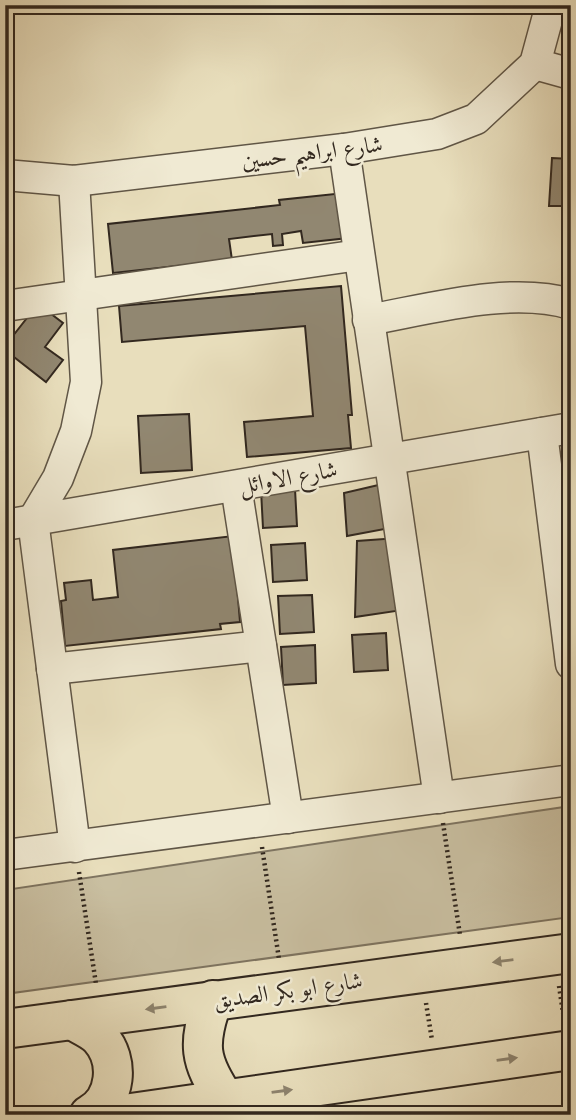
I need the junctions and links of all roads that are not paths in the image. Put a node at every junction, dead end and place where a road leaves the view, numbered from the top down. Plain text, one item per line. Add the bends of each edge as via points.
1 (551, 5) edge
2 (535, 65) junction
3 (571, 74) edge
4 (344, 149) junction
5 (5, 175) edge
6 (74, 181) junction
7 (359, 256) junction
8 (81, 297) junction
9 (571, 304) edge
10 (5, 306) edge
11 (368, 320) junction
12 (557, 430) edge
13 (388, 460) junction
14 (236, 486) junction
15 (19, 522) edge
16 (567, 608) edge
17 (261, 646) junction
18 (571, 664) edge
19 (52, 669) junction
20 (571, 780) edge
21 (439, 798) junction
22 (288, 818) junction
23 (75, 847) junction
24 (5, 855) edge
25 (562, 954) edge
26 (213, 1000) junction
27 (87, 1018) junction
28 (5, 1029) edge
29 (570, 1051) edge
30 (225, 1099) junction
31 (89, 1115) edge
32 (117, 1115) edge

1 - 2 street
2 - 3 street
2 - 4 street, شارع ابراهيم حسين via 476,118 437,134
4 - 6 street, شارع ابراهيم حسين
4 - 7 street
5 - 6 street, شارع ابراهيم حسين
6 - 8 street
7 - 8 street
7 - 11 street
8 - 10 street
8 - 15 street via 86,382 76,431 58,478
9 - 11 street via 527,297 495,298
11 - 13 street
12 - 13 street, شارع الاوائل
12 - 16 street
13 - 14 street, شارع الاوائل
13 - 21 street
14 - 15 street, شارع الاوائل
14 - 17 street
15 - 19 street
16 - 18 street
17 - 19 street
17 - 22 street
19 - 23 street
20 - 21 street
21 - 22 street
22 - 23 street
23 - 24 street
25 -> 26 main road, شارع ابو بكر الصديق
26 -> 27 main road, شارع ابو بكر الصديق
26 - 30 main road via 202,1052 210,1078
27 - 28 main road, شارع ابو بكر الصديق
27 - 31 main road via 111,1054 114,1070 105,1102
30 -> 29 main road
30 - 32 main road

